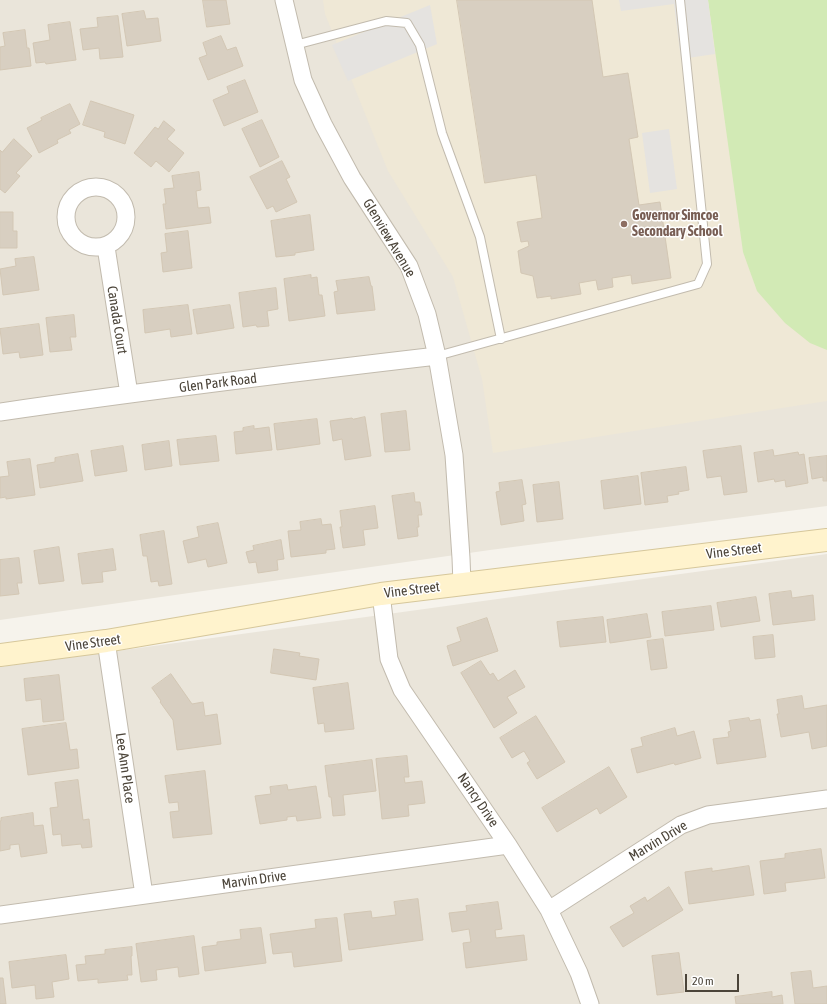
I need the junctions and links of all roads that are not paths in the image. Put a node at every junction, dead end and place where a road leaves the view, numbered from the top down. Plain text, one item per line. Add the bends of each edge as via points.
1 (284, 0) edge
2 (680, 0) edge
3 (295, 45) junction
4 (106, 247) dead end
5 (501, 339) junction
6 (436, 356) junction
7 (129, 394) junction
8 (0, 412) edge
9 (827, 540) edge
10 (462, 584) junction
11 (381, 594) junction
12 (106, 641) junction
13 (0, 655) edge
14 (827, 799) edge
15 (508, 845) junction
16 (144, 895) junction
17 (549, 910) junction
18 (0, 915) edge
19 (590, 1004) edge

1 - 3 street, Glenview Avenue
2 - 5 lane via 707,264 698,284
3 - 5 lane via 386,21 407,23 420,45 442,133 480,237
3 - 6 street, Glenview Avenue via 303,80 323,124 352,178 409,266 427,314
4 - 7 street, Canada Court
5 - 6 lane
6 - 7 street, Glen Park Road
6 - 10 street, Glenview Avenue via 454,455
7 - 8 street, Glen Park Road
9 - 10 street, Vine Street
10 - 11 street, Vine Street
11 - 12 street, Vine Street
11 - 15 street, Nancy Drive via 389,658 402,690
12 - 13 street, Vine Street
12 - 16 street, Lee Ann Place
14 - 17 street, Marvin Drive via 708,815 681,825
15 - 16 street, Marvin Drive
15 - 17 street, Nancy Drive
16 - 18 street, Marvin Drive
17 - 19 street, Nancy Drive via 579,973

